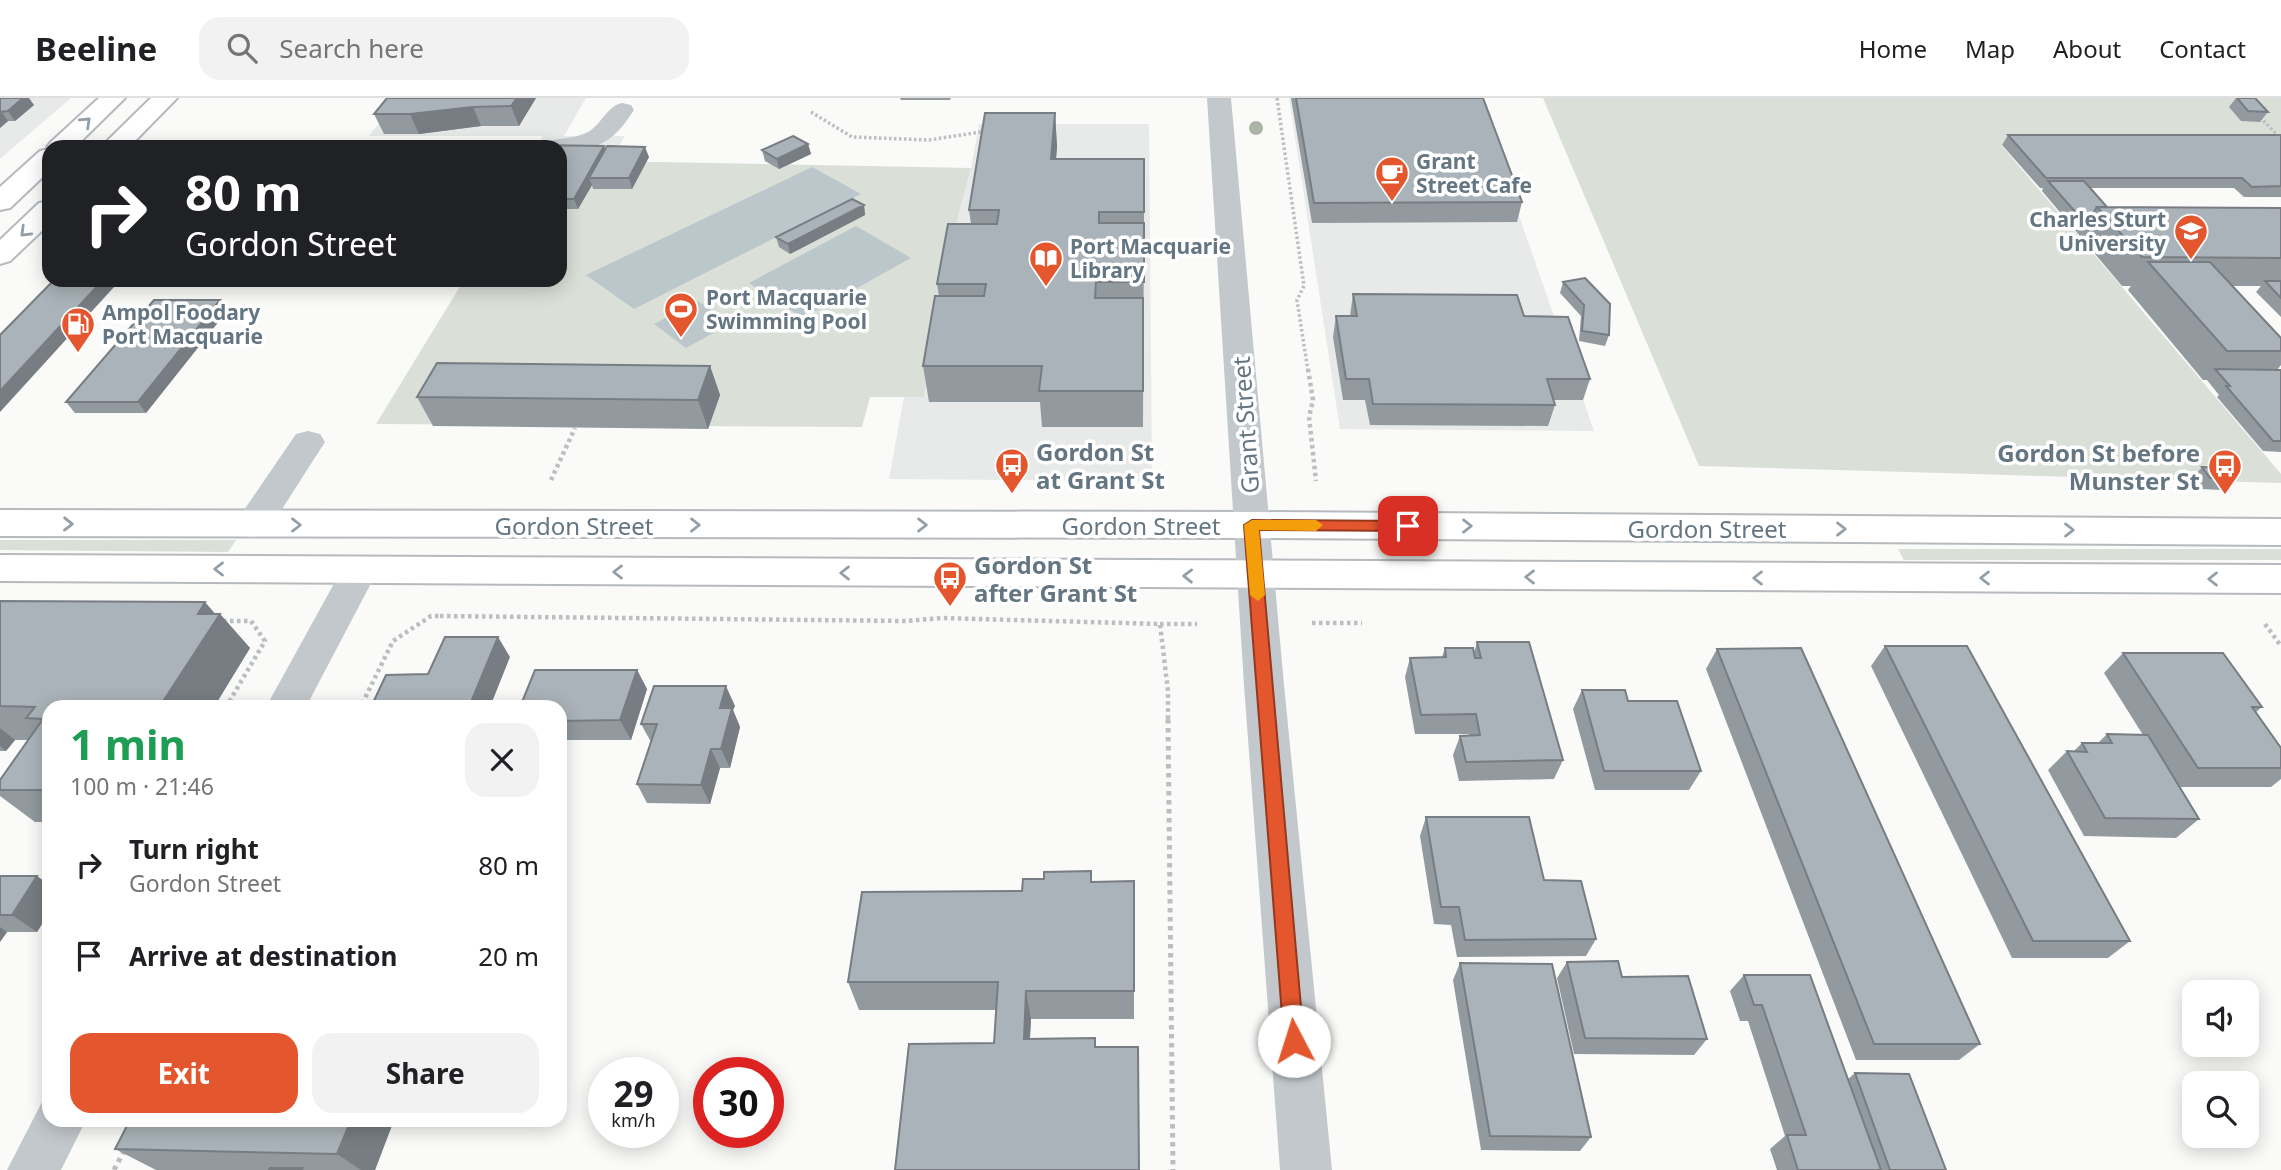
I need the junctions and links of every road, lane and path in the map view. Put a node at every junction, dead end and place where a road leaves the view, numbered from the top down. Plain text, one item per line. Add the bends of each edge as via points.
1 (113, 98) edge
2 (165, 98) edge
3 (1219, 98) edge
4 (1277, 98) edge
5 (622, 110) dead end
6 (2255, 111) edge
7 (811, 112) dead end
8 (988, 131) edge
9 (2281, 139) edge
10 (68, 140) edge
11 (121, 140) edge
12 (567, 145) edge
13 (42, 163) edge
14 (0, 202) edge
15 (42, 216) edge
16 (0, 256) edge
17 (575, 428) edge
18 (308, 442) dead end
19 (551, 480) dead end
20 (1317, 481) dead end
21 (0, 523) edge
22 (253, 525) junction
23 (1252, 525) junction
24 (2281, 532) edge
25 (0, 568) edge
26 (360, 570) junction
27 (1256, 576) junction
28 (2281, 579) edge
29 (445, 606) dead end
30 (440, 616) junction
31 (210, 621) edge
32 (1312, 623) dead end
33 (1362, 623) dead end
34 (1160, 624) junction
35 (1197, 624) dead end
36 (2265, 624) dead end
37 (2281, 646) edge
38 (230, 700) edge
39 (290, 700) edge
40 (364, 700) edge
41 (56, 1127) edge
42 (129, 1140) edge
43 (33, 1170) edge
44 (114, 1170) edge
45 (1174, 1170) edge
46 (1306, 1170) edge

10 -> 1 main road
2 - 11 main road
3 - 23 street, Grant Street
4 - 20 path via 1304,286 1297,300 1313,400 1309,417
5 - 12 street via 597,140
6 - 9 path
7 - 8 path via 852,137 929,140
13 - 14 main road
15 -> 16 main road
17 - 19 path
18 - 22 street
21 -> 22 main road, Gordon Street
22 -> 23 main road, Gordon Street
23 -> 24 main road, Gordon Street
23 - 27 street, Grant Street
26 -> 25 main road, Gordon Street
27 -> 26 main road, Gordon Street
26 - 39 street
28 -> 27 main road, Gordon Street
27 - 46 street, Grant Street
29 - 30 path
30 - 34 path via 906,621 950,616
30 - 40 path via 432,616 393,641
31 - 38 path via 251,621 265,641
32 - 33 path
34 - 35 path
34 - 45 path via 1168,691
36 - 37 path
41 - 43 street
42 - 44 path

